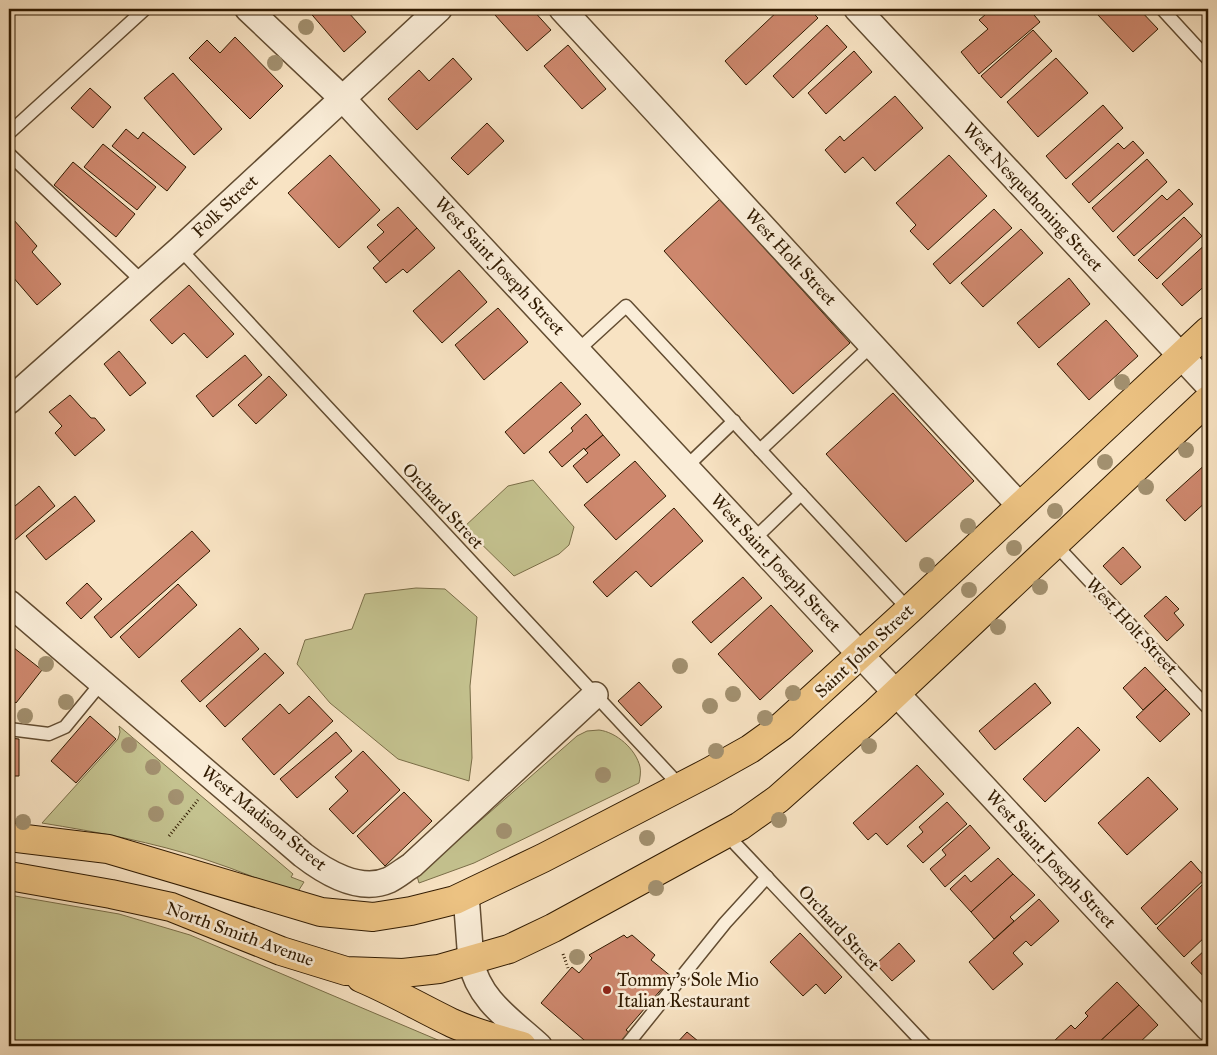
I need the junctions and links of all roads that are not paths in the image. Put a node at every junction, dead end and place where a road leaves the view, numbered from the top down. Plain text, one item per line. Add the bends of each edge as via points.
1 (145, 9) edge
2 (248, 9) edge
3 (439, 9) edge
4 (562, 9) edge
5 (856, 9) edge
6 (1162, 9) edge
7 (1208, 59) edge
8 (342, 98) junction
9 (9, 133) edge
10 (9, 154) edge
11 (180, 249) junction
12 (142, 282) junction
13 (1208, 331) edge
14 (872, 345) junction
15 (578, 350) junction
16 (1182, 356) junction
17 (1208, 385) edge
18 (1208, 400) edge
19 (9, 402) edge
20 (734, 421) junction
21 (760, 450) junction
22 (686, 467) junction
23 (802, 494) junction
24 (1020, 506) junction
25 (754, 539) junction
26 (1055, 544) junction
27 (9, 603) edge
28 (909, 610) junction
29 (860, 654) junction
30 (102, 682) junction
31 (896, 693) junction
32 (594, 695) junction
33 (1208, 708) edge
34 (9, 729) edge
35 (680, 788) junction
36 (726, 834) junction
37 (9, 837) edge
38 (9, 876) edge
39 (767, 877) junction
40 (466, 895) junction
41 (471, 961) junction
42 (346, 971) junction
43 (1208, 1028) edge
44 (522, 1046) edge
45 (539, 1046) edge
46 (626, 1046) edge
47 (926, 1046) edge

1 - 9 lane
2 - 8 street, West Saint Joseph Street
3 - 8 street, Folk Street
4 - 14 street, West Holt Street
5 - 16 street, West Nesquehoning Street
6 - 7 lane
8 - 11 street, Folk Street
8 - 15 street, West Saint Joseph Street
10 - 12 lane
11 - 12 street, Folk Street
11 - 32 lane, Orchard Street
12 - 19 street, Folk Street
13 - 16 main road, Saint John Street
14 - 21 lane
14 - 24 street, West Holt Street
15 - 20 lane via 626,306
15 - 22 street, West Saint Joseph Street
16 - 17 street, West Nesquehoning Street
16 - 24 main road, Saint John Street
18 - 26 main road
20 - 21 lane
20 - 22 lane
21 - 23 lane
22 - 25 street, West Saint Joseph Street
23 - 25 lane
23 - 28 lane
24 - 28 main road, Saint John Street
25 - 29 street, West Saint Joseph Street
26 - 31 main road
26 - 33 lane, West Holt Street
27 - 30 street, West Madison Street
28 - 29 main road, Saint John Street
29 - 31 street, West Saint Joseph Street
29 - 35 main road, Saint John Street via 772,733
30 - 32 street, West Madison Street via 319,867 340,877 374,884 389,880 412,865
30 - 34 lane via 65,727 49,734
31 - 36 main road via 778,800
31 - 43 street, West Saint Joseph Street
32 - 35 lane, Orchard Street
35 - 40 main road, Saint John Street
36 - 39 lane, Orchard Street
36 - 41 main road via 553,928 509,949
37 - 40 main road via 108,849 320,912 373,917 441,904
38 - 42 main road, North Smith Avenue via 171,907 281,951
39 - 46 lane
39 - 47 lane, Orchard Street
40 - 41 street
41 - 42 main road, North Smith Avenue via 403,973
41 - 45 street via 476,980 488,999
42 - 44 main road via 452,1023

